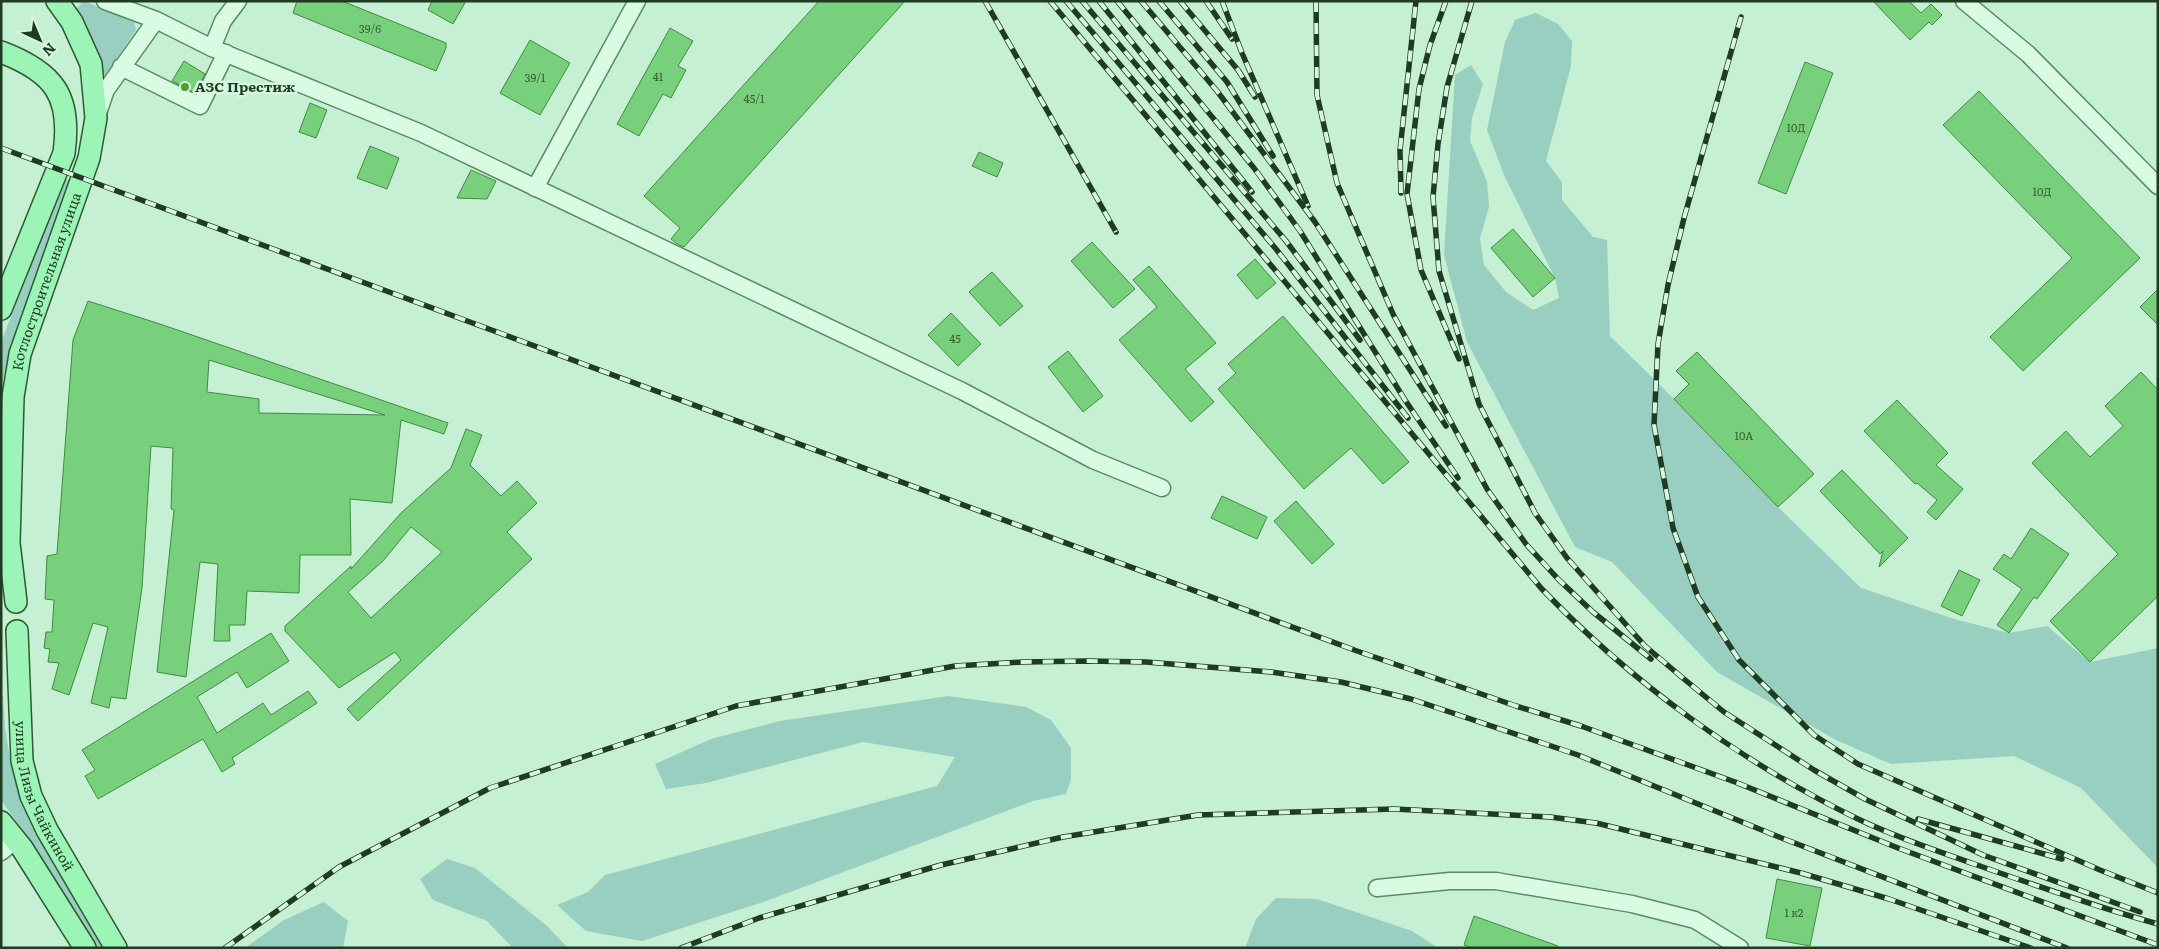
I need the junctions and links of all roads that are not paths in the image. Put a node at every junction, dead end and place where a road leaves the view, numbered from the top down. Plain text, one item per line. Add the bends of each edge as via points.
1 (57, 1) edge
2 (105, 1) edge
3 (238, 1) edge
4 (638, 1) edge
5 (1964, 1) edge
6 (156, 20) junction
7 (219, 51) junction
8 (1, 52) edge
9 (121, 67) junction
10 (96, 118) junction
11 (2158, 186) edge
12 (535, 188) junction
13 (3, 300) edge
14 (1162, 488) dead end
15 (1, 562) edge
16 (16, 602) junction
17 (17, 631) junction
18 (1, 674) edge
19 (1, 822) edge
20 (9, 846) edge
21 (1377, 888) dead end
22 (85, 948) edge
23 (116, 948) edge
24 (1740, 948) edge

1 - 10 main road, Котлостроительная улица via 72,22 92,64
2 - 6 street
3 - 7 street via 224,21
4 - 12 street
5 - 11 street via 2028,54
6 - 7 street
6 - 9 street
7 - 9 street via 200,106
7 - 12 street via 421,134
8 - 13 main road, Котлостроительная улица via 34,68 53,84 63,104 67,128 64,153
9 - 10 street via 106,90
10 - 16 main road, Котлостроительная улица via 89,158 28,330 17,371 13,397 9,543
12 - 14 street via 962,392 1093,460
15 - 16 main road
16 - 17 main road, улица Лизы Чайкиной
17 - 18 main road via 9,660
17 - 23 main road, улица Лизы Чайкиной via 22,761 32,796 47,830
19 - 20 main road
20 - 22 main road
21 - 24 street via 1450,881 1496,881 1632,904 1695,920

